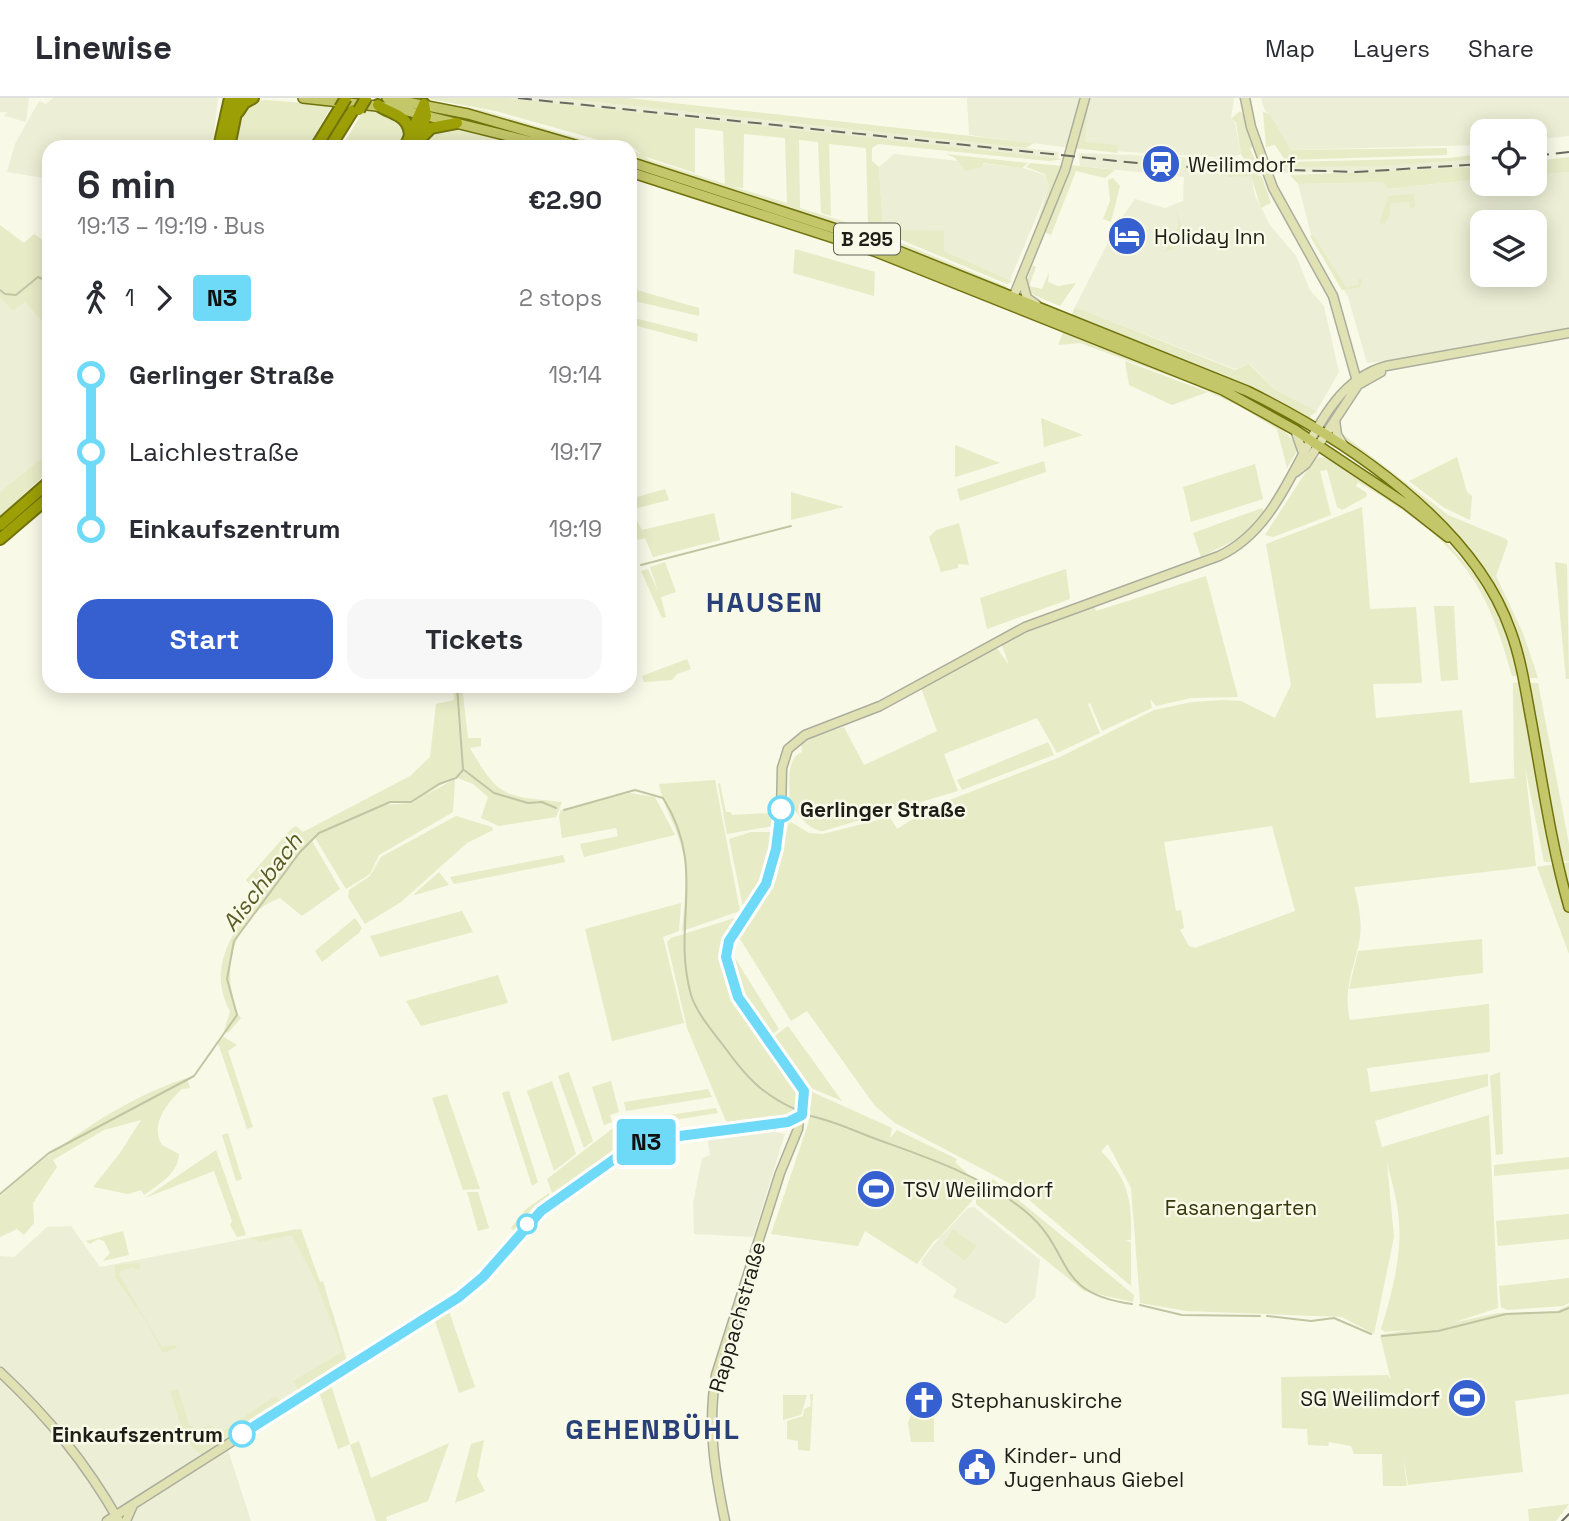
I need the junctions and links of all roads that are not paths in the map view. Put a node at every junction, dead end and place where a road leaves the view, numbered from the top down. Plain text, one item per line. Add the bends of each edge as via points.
1 (223, 98) edge
2 (230, 98) edge
3 (239, 98) edge
4 (253, 98) edge
5 (303, 98) edge
6 (360, 98) edge
7 (366, 98) edge
8 (387, 98) edge
9 (1085, 98) edge
10 (1245, 98) edge
11 (343, 103) edge
12 (378, 105) junction
13 (356, 110) junction
14 (423, 111) junction
15 (231, 116) junction
16 (457, 123) junction
17 (222, 140) edge
18 (229, 140) edge
19 (320, 140) edge
20 (335, 140) edge
21 (342, 140) edge
22 (410, 140) edge
23 (412, 140) edge
24 (415, 140) edge
25 (525, 140) edge
26 (559, 140) edge
27 (637, 172) edge
28 (1021, 278) junction
29 (1011, 302) junction
30 (1043, 311) junction
31 (1569, 333) edge
32 (1357, 382) junction
33 (1331, 417) junction
34 (1304, 420) junction
35 (1295, 430) junction
36 (1321, 433) junction
37 (1315, 444) junction
38 (1345, 450) junction
39 (1302, 456) junction
40 (1296, 472) junction
41 (42, 488) edge
42 (42, 503) edge
43 (0, 524) edge
44 (0, 539) edge
45 (1461, 547) junction
46 (1569, 907) edge
47 (799, 1118) junction
48 (0, 1372) edge
49 (133, 1504) junction
50 (117, 1518) edge
51 (107, 1521) edge
52 (126, 1521) edge
53 (724, 1521) edge

1 - 15 highway
2 - 15 highway
3 - 15 highway
4 - 15 highway
5 - 12 main road
6 - 13 highway, bridge
7 - 13 highway, bridge
8 - 14 main road
9 - 28 main road via 1065,170
10 - 32 main road via 1273,188 1333,296
11 - 19 highway
12 - 14 main road
12 - 22 highway via 402,116
13 - 20 highway
13 - 21 highway
14 - 16 main road
14 - 23 highway
14 - 26 main road via 510,125
15 - 17 highway
15 - 18 highway
16 - 24 highway via 431,128
16 - 25 main road
27 - 29 main road, B 295 via 865,247
28 - 29 main road
28 - 30 main road via 1027,298
29 - 30 main road, B 295
29 - 35 main road, B 295 via 1250,403
30 - 34 main road, B 295 via 1247,390
31 - 32 main road via 1400,365
32 - 33 main road
33 - 34 main road
33 - 36 main road
33 - 38 main road
34 - 36 main road, B 295
35 - 37 main road, B 295
35 - 39 main road
36 - 37 main road
36 - 38 main road, B 295
37 - 39 main road
37 - 40 main road via 1306,464
37 - 45 main road, B 295
38 - 45 main road, B 295 via 1436,518
39 - 40 main road
40 - 47 main road via 1256,532 1229,552 1025,627 880,706 805,735 788,749 772,865 761,892 729,941 726,957 738,997 804,1091 805,1109
41 - 43 highway
42 - 44 highway
45 - 46 main road, B 295 via 1495,596 1515,644
47 - 49 main road via 664,1138 618,1154 541,1211 483,1277 459,1297
47 - 53 main road, Rappachstraße via 716,1375 711,1410 713,1447
48 - 50 main road via 47,1417
49 - 50 main road
49 - 52 main road
50 - 51 main road

